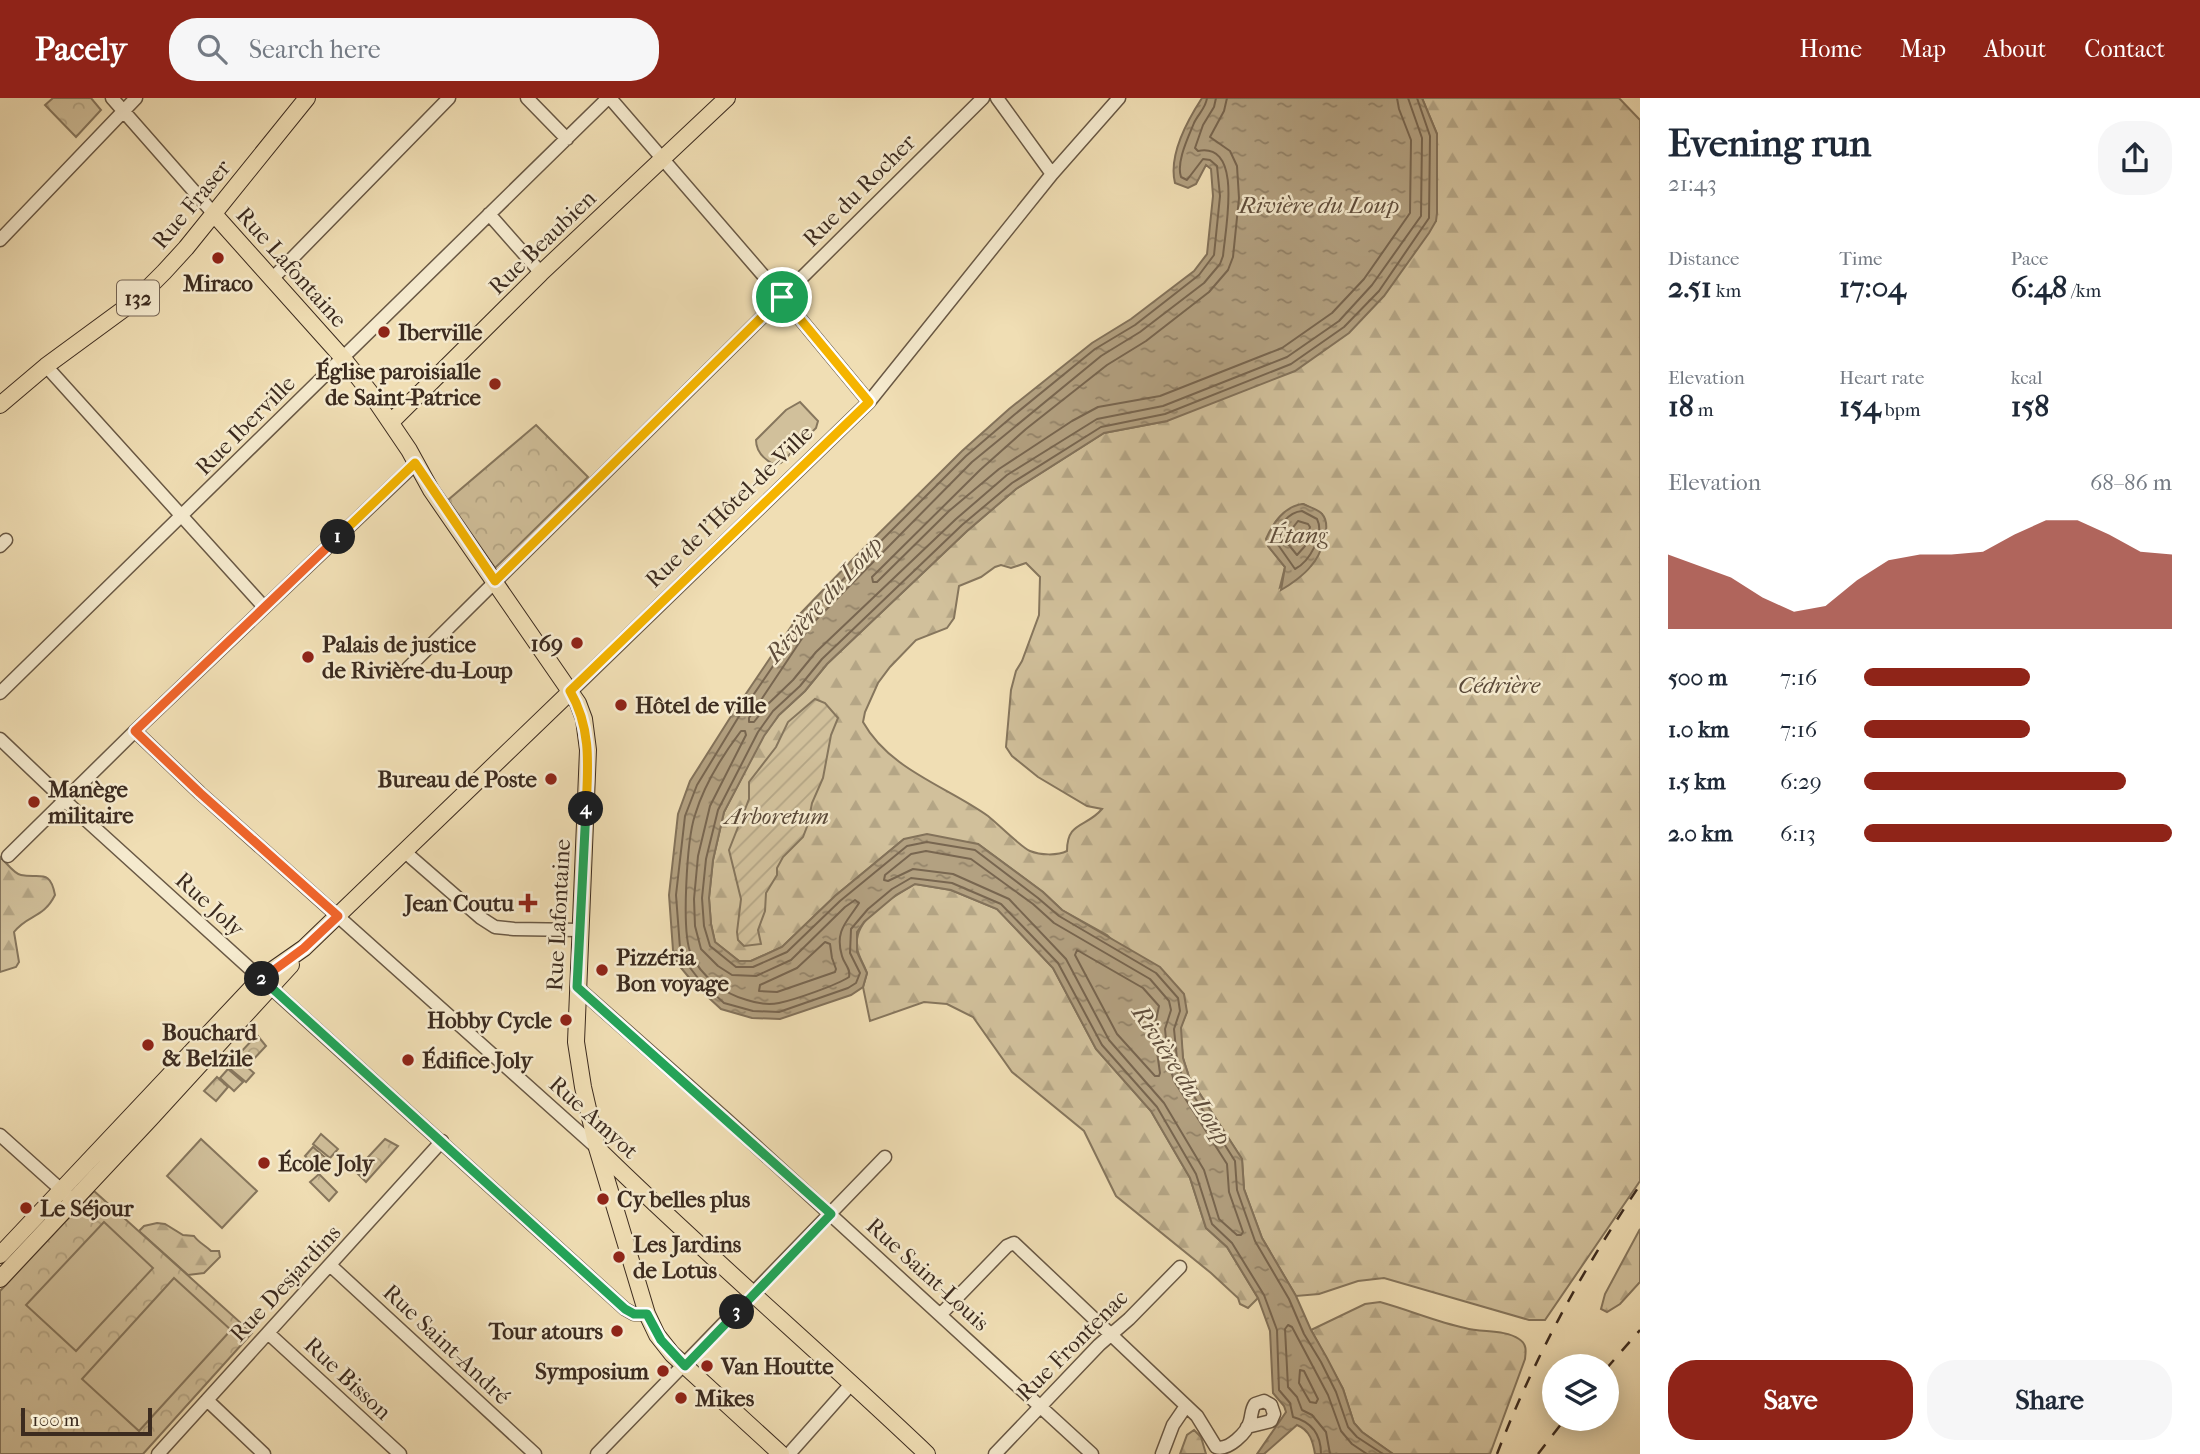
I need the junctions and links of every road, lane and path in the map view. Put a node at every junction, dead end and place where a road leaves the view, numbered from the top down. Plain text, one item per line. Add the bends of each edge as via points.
1 (112, 98) edge
2 (136, 98) edge
3 (307, 98) edge
4 (449, 98) edge
5 (527, 98) edge
6 (609, 98) edge
7 (727, 98) edge
8 (982, 98) edge
9 (996, 98) edge
10 (1119, 98) edge
11 (123, 111) junction
12 (567, 139) junction
13 (663, 159) junction
14 (1052, 174) junction
15 (214, 214) junction
16 (489, 214) junction
17 (0, 240) edge
18 (541, 273) junction
19 (272, 279) junction
20 (782, 297) junction
21 (342, 357) junction
22 (46, 366) junction
23 (869, 402) junction
24 (0, 405) edge
25 (391, 422) junction
26 (415, 463) junction
27 (181, 517) junction
28 (495, 581) junction
29 (264, 607) junction
30 (408, 668) dead end
31 (570, 691) junction
32 (0, 693) edge
33 (135, 731) junction
34 (0, 739) edge
35 (64, 800) junction
36 (405, 852) junction
37 (8, 856) dead end
38 (338, 916) junction
39 (580, 930) junction
40 (266, 983) junction
41 (577, 987) junction
42 (0, 1135) edge
43 (442, 1141) junction
44 (597, 1148) junction
45 (885, 1157) dead end
46 (67, 1196) junction
47 (646, 1197) junction
48 (614, 1210) junction
49 (831, 1214) junction
50 (0, 1255) edge
51 (331, 1266) junction
52 (1180, 1267) dead end
53 (0, 1279) edge
54 (753, 1295) junction
55 (647, 1314) junction
56 (941, 1314) junction
57 (268, 1333) junction
58 (1111, 1335) junction
59 (685, 1366) junction
60 (852, 1383) junction
61 (207, 1399) junction
62 (1041, 1405) junction
63 (1186, 1406) junction
64 (1247, 1427) dead end
65 (158, 1454) edge
66 (264, 1454) edge
67 (400, 1454) edge
68 (535, 1454) edge
69 (597, 1454) edge
70 (780, 1454) edge
71 (789, 1454) edge
72 (927, 1454) edge
73 (995, 1454) edge
74 (1092, 1454) edge
75 (1162, 1454) edge

1 - 11 street, Rue Lafontaine
2 - 11 street
3 - 15 main road, Rue Fraser / 132
4 - 19 street
5 - 12 street
6 - 12 street, Rue Iberville
6 - 13 street
7 - 13 main road, Rue Beaubien
8 - 20 street, Rue du Rocher
9 - 14 street
10 - 14 street, Rue de l'Hôtel-de-Ville
11 - 15 street, Rue Lafontaine
11 - 17 street
12 - 16 street, Rue Iberville
13 - 18 main road, Rue Beaubien
13 - 20 street
14 - 23 street, Rue de l'Hôtel-de-Ville
15 - 19 main road, Rue Lafontaine
15 - 22 main road, Rue Fraser / 132 via 136,300
16 - 18 street
16 - 21 street, Rue Iberville
18 - 25 main road, Rue Beaubien
19 - 21 main road, Rue Lafontaine
20 - 23 street
20 - 28 street, Rue du Rocher
21 - 25 main road, Rue Lafontaine
21 - 27 street, Rue Iberville
22 - 24 main road, Rue Fraser / 132
22 - 27 street
23 - 31 street, Rue de l'Hôtel-de-Ville
25 - 26 main road, Rue Lafontaine
26 - 28 main road, Rue Lafontaine
26 - 29 street
27 - 29 street
27 - 32 street, Rue Iberville
28 - 30 street, Rue du Rocher
28 - 31 main road, Rue Lafontaine
29 - 33 street
31 - 36 main road, Rue de l'Hôtel-de-Ville
31 - 39 main road, Rue Lafontaine via 584,719 588,750
33 - 35 street
33 - 38 street, Rue Amyot
34 - 35 street, Rue Joly
35 - 37 street
35 - 40 street, Rue Joly
36 - 38 main road, Rue de l'Hôtel-de-Ville
36 - 39 street via 495,927
38 - 40 main road, Rue de l'Hôtel-de-Ville
38 - 44 street, Rue Amyot
39 - 41 main road, Rue Lafontaine
40 - 43 street, Rue Joly
40 - 46 main road, Rue de l'Hôtel-de-Ville
41 - 44 main road, Rue Lafontaine via 577,1056
41 - 49 street, Rue Saint-Louis
42 - 46 street
43 - 51 street, Rue Desjardins
43 - 55 street, Rue Joly via 632,1314
44 - 47 main road, Rue Amyot
44 - 48 main road, Rue Lafontaine
45 - 49 street
46 - 50 main road
46 - 53 main road
47 - 48 main road via 625,1196
47 - 54 main road, Rue Amyot
48 - 55 main road, Rue Lafontaine
49 - 54 street
49 - 56 street, Rue Saint-Louis
51 - 57 street, Rue Desjardins
51 - 68 street, Rue Saint-André
52 - 58 street, Rue Frontenac
54 - 59 street
54 - 60 main road, Rue Amyot
55 - 59 main road, Rue Lafontaine via 661,1340
56 - 58 street via 1012,1243
56 - 62 street, Rue Saint-Louis
57 - 61 street, Rue Desjardins
57 - 67 street, Rue Bisson
58 - 62 street, Rue Frontenac
58 - 63 street
59 - 69 street
59 - 70 main road, Rue Lafontaine
60 - 71 street
60 - 72 main road, Rue Amyot
61 - 65 street, Rue Desjardins
61 - 66 street
62 - 73 street, Rue Frontenac
62 - 74 street, Rue Saint-Louis
63 - 64 street via 1218,1448 1228,1446
63 - 75 street

